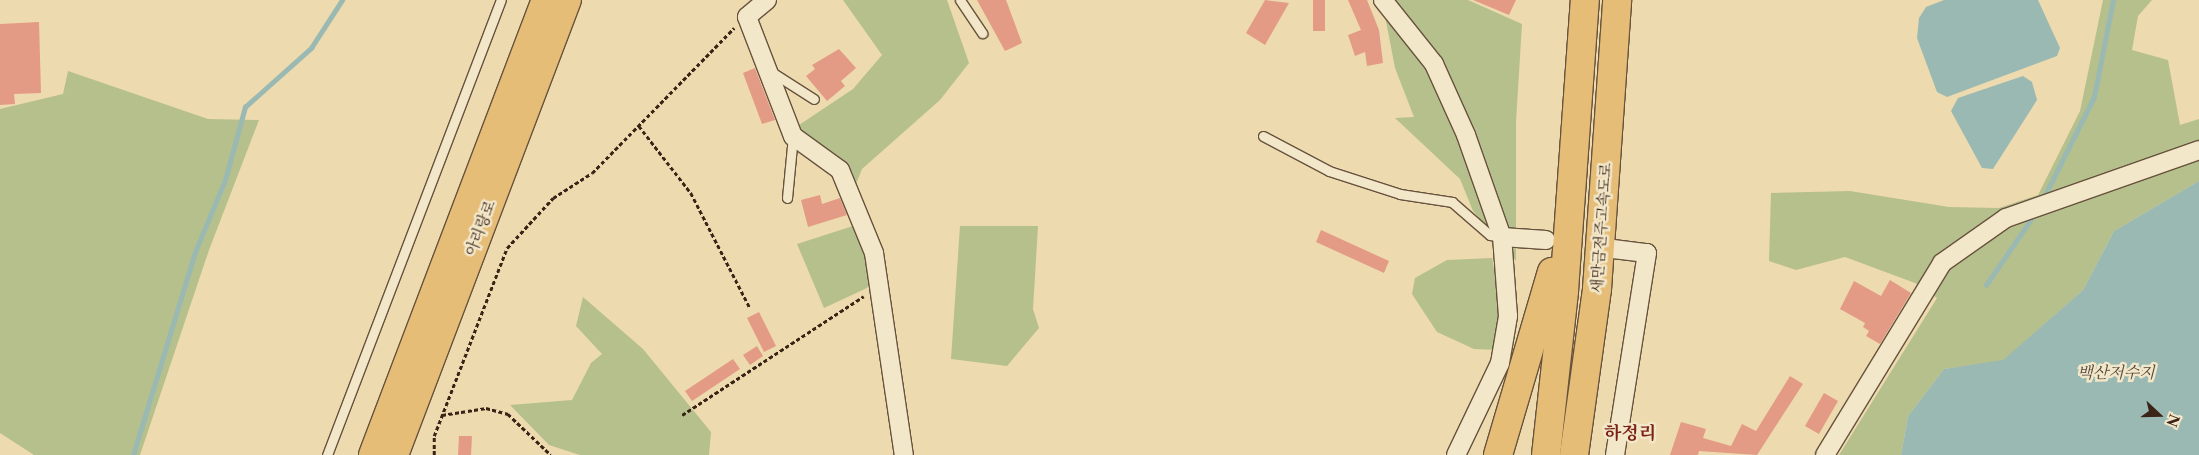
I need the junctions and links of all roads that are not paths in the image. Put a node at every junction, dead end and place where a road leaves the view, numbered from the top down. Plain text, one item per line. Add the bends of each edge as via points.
1 (501, 0) edge
2 (546, 0) edge
3 (567, 0) edge
4 (767, 0) edge
5 (960, 0) edge
6 (1383, 0) edge
7 (1585, 0) edge
8 (1617, 0) edge
9 (982, 33) dead end
10 (768, 69) junction
11 (814, 100) dead end
12 (793, 136) junction
13 (1263, 136) dead end
14 (2199, 150) edge
15 (787, 198) dead end
16 (1571, 200) junction
17 (1502, 237) junction
18 (1546, 240) dead end
19 (1614, 249) dead end
20 (327, 455) edge
21 (373, 455) edge
22 (394, 455) edge
23 (904, 455) edge
24 (1456, 455) edge
25 (1498, 455) edge
26 (1546, 455) edge
27 (1574, 455) edge
28 (1614, 455) edge
29 (1825, 455) edge

1 - 20 lane
2 - 21 highway, 아리랑로
3 - 22 highway, 아리랑로
4 - 10 street via 747,17
5 - 9 lane
6 - 17 street via 1434,64 1466,135
7 - 16 highway
8 - 27 highway, 새만금전주고속도로 via 1597,289
10 - 11 lane
10 - 12 street
12 - 15 lane
12 - 23 street via 840,170 874,252
13 - 17 lane via 1328,171 1400,194 1452,202 1490,235
14 - 29 street via 2006,218 1942,263
16 - 25 highway
16 - 26 highway
17 - 18 street
17 - 24 street via 1508,316 1500,363
19 - 28 street via 1647,253

